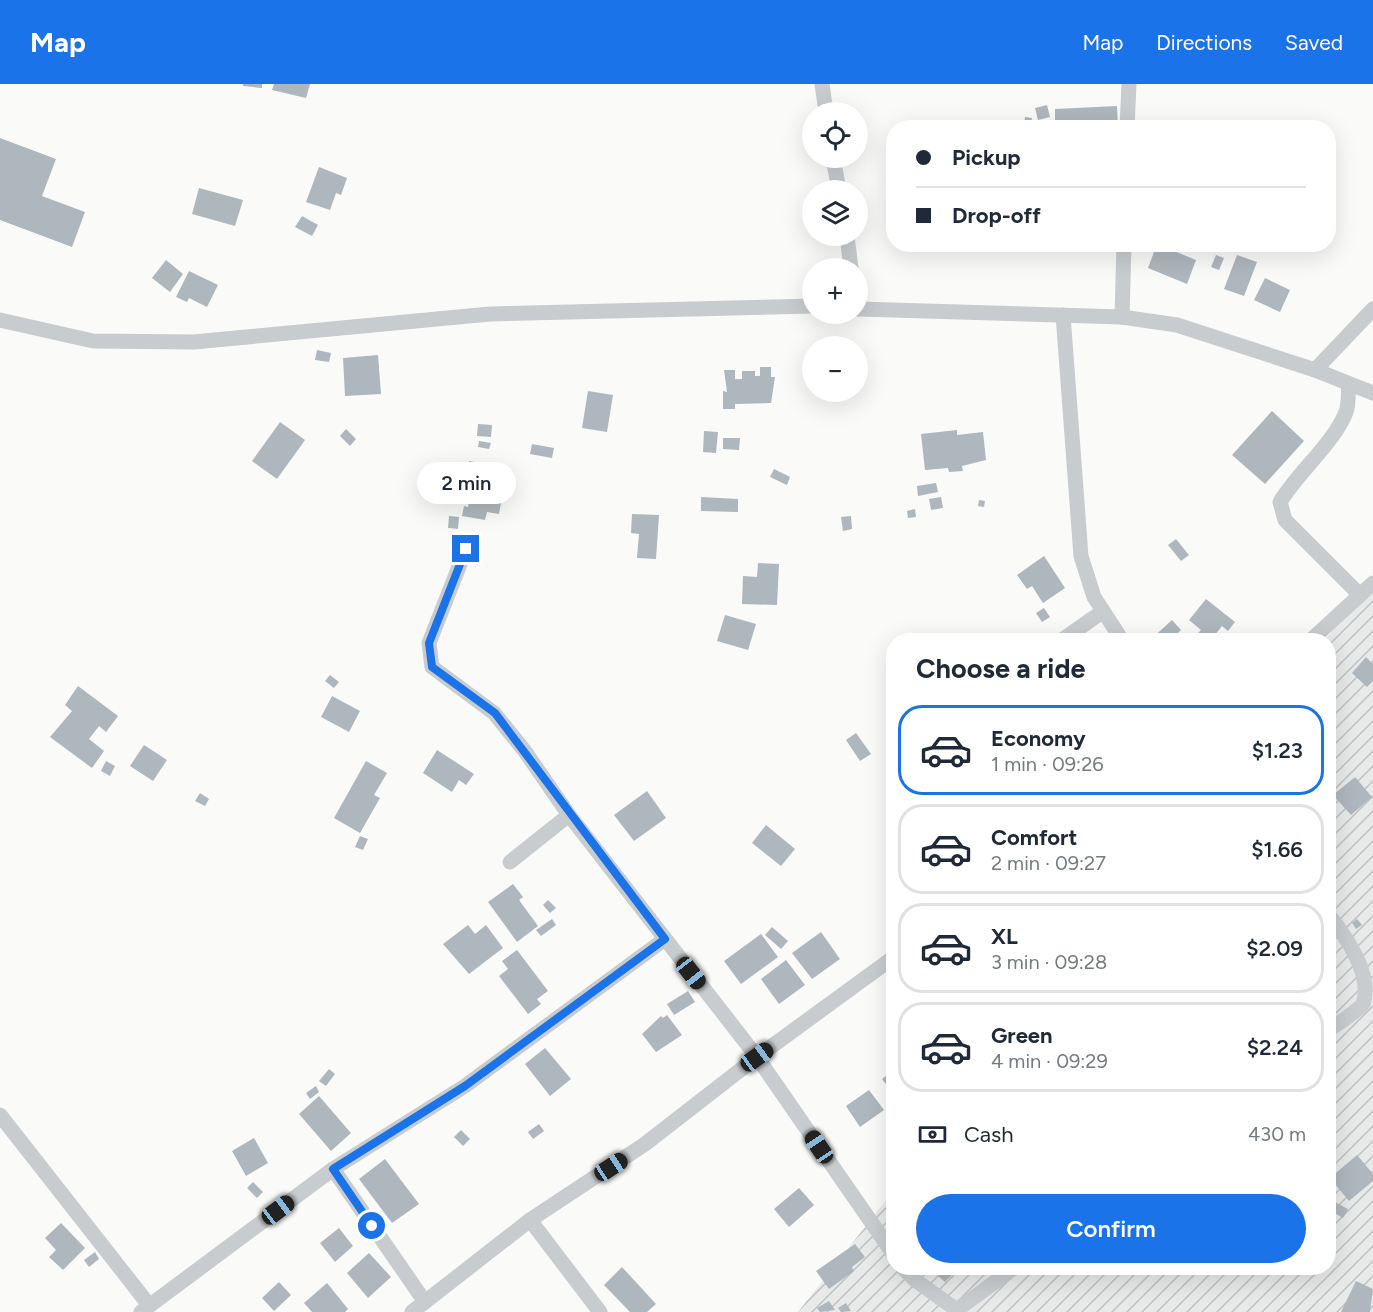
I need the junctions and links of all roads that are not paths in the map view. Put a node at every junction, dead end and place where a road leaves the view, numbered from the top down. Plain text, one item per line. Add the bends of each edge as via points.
1 (822, 84) edge
2 (1129, 84) edge
3 (825, 102) edge
4 (1127, 120) edge
5 (1124, 252) edge
6 (802, 306) edge
7 (868, 309) edge
8 (1373, 309) edge
9 (1063, 315) junction
10 (1122, 317) junction
11 (0, 320) edge
12 (1315, 370) junction
13 (1349, 384) junction
14 (1373, 393) edge
15 (466, 549) dead end
16 (1373, 583) edge
17 (1360, 595) junction
18 (1102, 612) junction
19 (1072, 633) edge
20 (1117, 633) edge
21 (1319, 633) edge
22 (569, 815) junction
23 (510, 862) dead end
24 (1336, 924) edge
25 (665, 939) junction
26 (886, 963) edge
27 (1336, 1025) edge
28 (757, 1057) junction
29 (0, 1115) edge
30 (333, 1169) junction
31 (530, 1220) junction
32 (886, 1243) edge
33 (910, 1275) edge
34 (1005, 1275) edge
35 (425, 1302) junction
36 (145, 1309) edge
37 (956, 1311) edge
38 (412, 1312) edge
39 (600, 1312) edge

1 - 3 street
2 - 4 street
5 - 10 street
6 - 11 street via 490,314 194,342 93,341
7 - 9 street
8 - 12 street
9 - 10 street
9 - 18 street via 1081,556
10 - 12 street via 1177,325
12 - 13 street
13 - 14 street
13 - 17 street via 1346,411 1316,459 1291,483 1280,502 1285,520
15 - 22 street via 429,643 432,667 495,713
16 - 17 street
17 - 21 street
18 - 19 street
18 - 20 street
22 - 23 street
22 - 25 street
24 - 27 street via 1364,959 1371,975 1371,989 1364,1004
25 - 28 street
25 - 30 street via 465,1086
26 - 28 street
28 - 31 street via 645,1144
28 - 32 street
29 - 36 street
30 - 35 street
30 - 36 street
31 - 35 street
31 - 39 street
33 - 37 street
34 - 37 street
35 - 38 street

